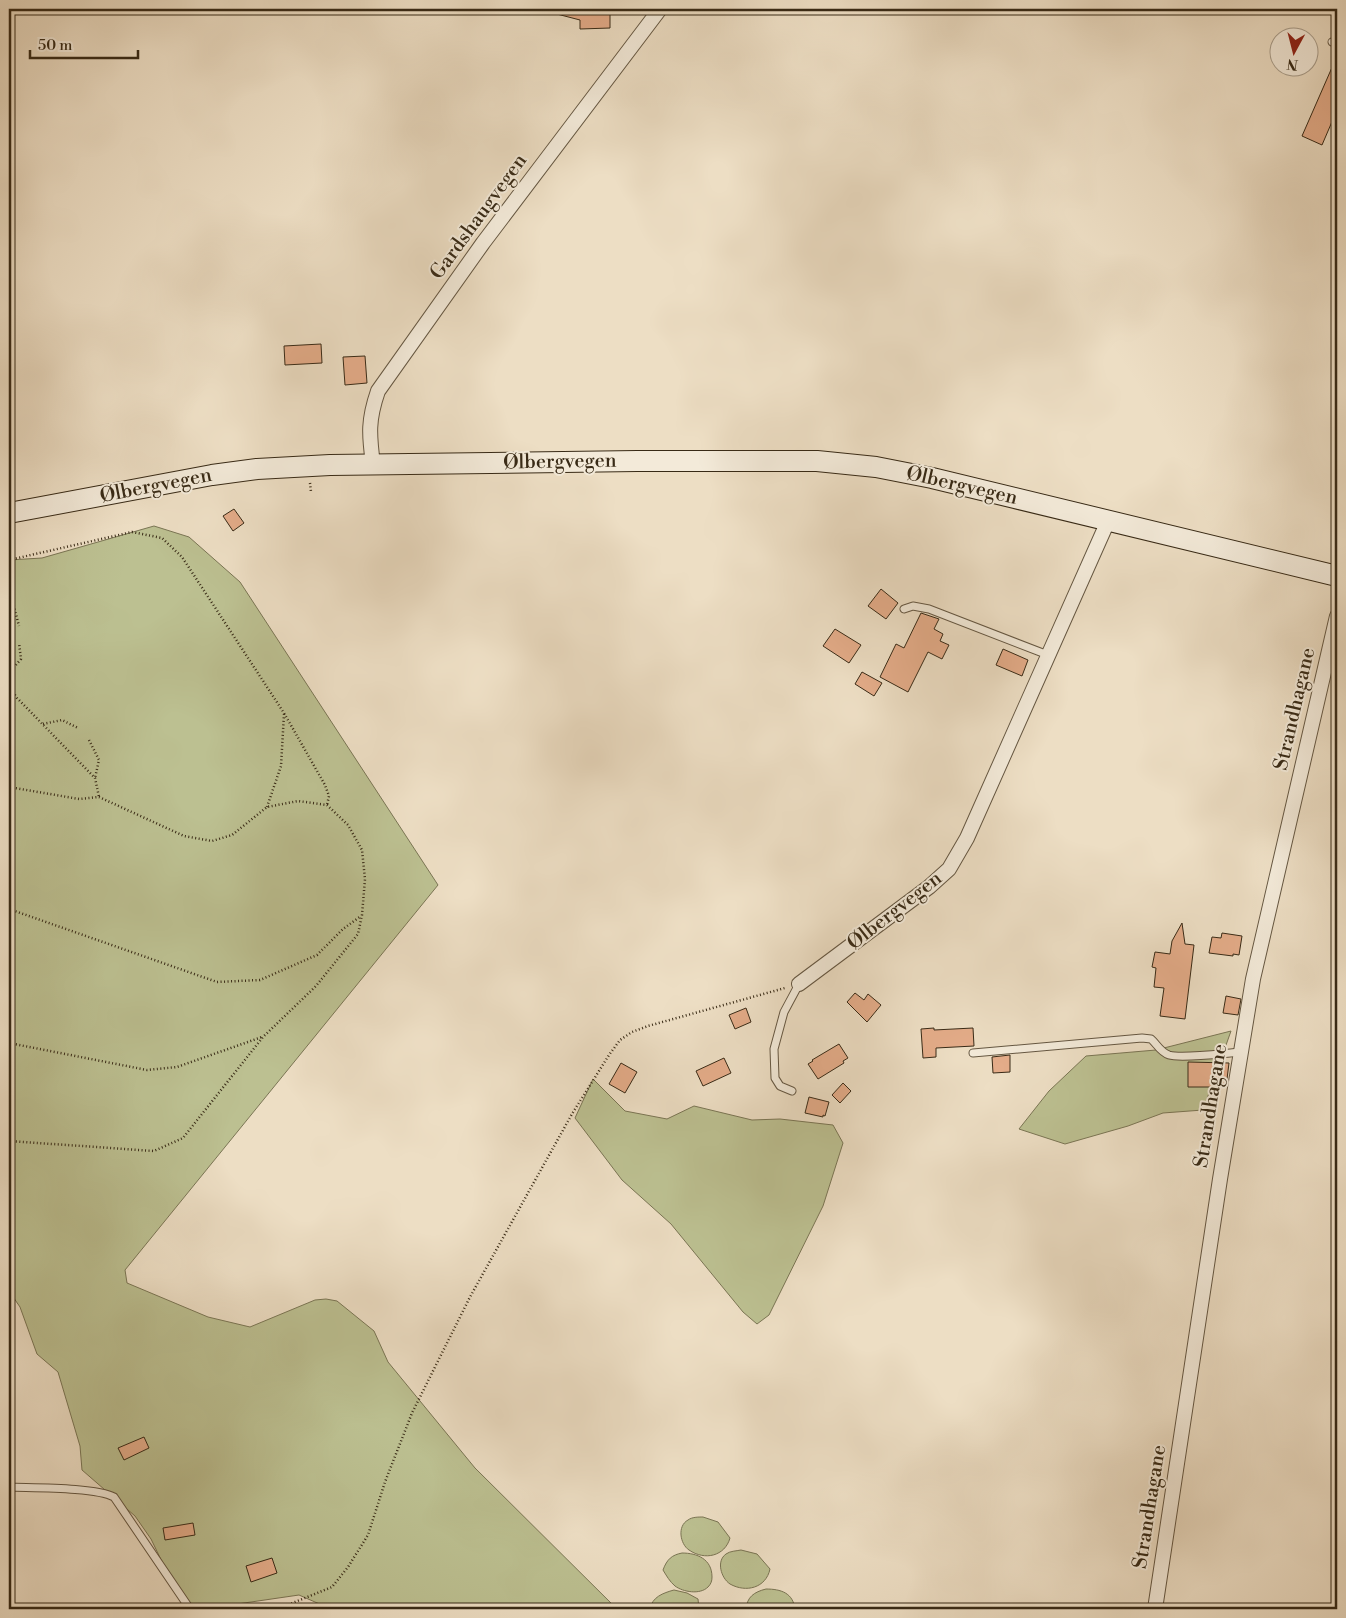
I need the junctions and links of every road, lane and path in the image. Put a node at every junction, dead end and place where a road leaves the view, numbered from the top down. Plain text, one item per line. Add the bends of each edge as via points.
1 (660, 9) edge
2 (373, 464) junction
3 (9, 513) edge
4 (1108, 521) junction
5 (9, 560) edge
6 (1337, 576) edge
7 (9, 601) edge
8 (904, 609) dead end
9 (1337, 616) edge
10 (19, 626) dead end
11 (19, 643) dead end
12 (1048, 655) junction
13 (9, 673) edge
14 (9, 686) edge
15 (284, 713) junction
16 (43, 724) junction
17 (78, 728) dead end
18 (89, 740) dead end
19 (95, 778) junction
20 (9, 787) edge
21 (98, 797) junction
22 (327, 805) junction
23 (267, 807) junction
24 (9, 909) edge
25 (362, 915) junction
26 (799, 984) junction
27 (263, 1037) junction
28 (9, 1043) edge
29 (1241, 1052) junction
30 (973, 1053) dead end
31 (792, 1092) dead end
32 (9, 1141) edge
33 (9, 1487) edge
34 (190, 1609) edge
35 (287, 1609) edge
36 (1155, 1609) edge

1 - 2 street, Gardshaugvegen via 483,243 378,391 369,430
2 - 3 main road, Ølbergvegen via 221,474
2 - 4 main road, Ølbergvegen via 817,461 876,467 932,478
4 - 6 main road, Ølbergvegen
4 - 12 street, Ølbergvegen
5 - 15 path via 132,532 162,538 182,557
7 - 10 path via 13,603
8 - 12 lane via 913,606 929,609
9 - 29 street, Strandhagane via 1253,979
11 - 13 path via 21,659
12 - 26 street, Ølbergvegen via 967,838 949,869
14 - 16 path
15 - 22 path via 325,785
15 - 23 path via 281,766
16 - 17 path via 62,720
16 - 19 path
18 - 19 path via 99,760
19 - 21 path
20 - 21 path via 79,798
21 - 23 path via 184,836 212,841 232,835
22 - 23 path via 298,801
22 - 25 path via 348,825 362,850 365,878
24 - 25 path via 216,982 260,980 317,955
25 - 27 path via 358,934 316,986
26 - 31 lane via 784,1012 774,1049 775,1078 780,1086
26 - 35 path via 648,1026 620,1040 572,1114 470,1297 412,1413 368,1535 332,1587 285,1606
27 - 28 path via 178,1067 147,1070
27 - 32 path via 183,1138 154,1151
29 - 30 lane via 1168,1055 1151,1039 1142,1038
29 - 36 street, Strandhagane
33 - 34 lane via 94,1492 114,1498

